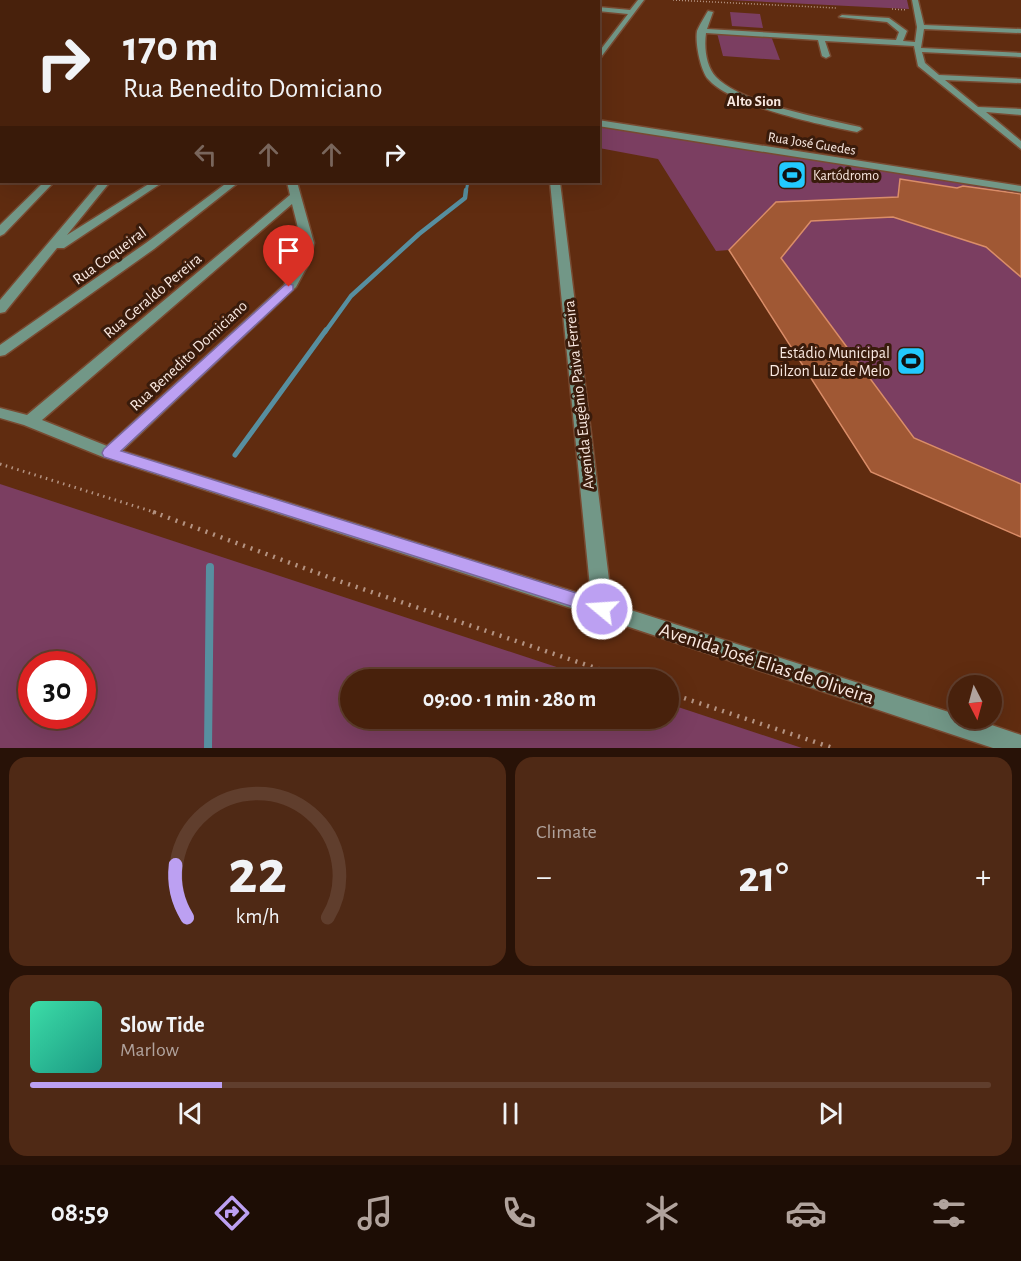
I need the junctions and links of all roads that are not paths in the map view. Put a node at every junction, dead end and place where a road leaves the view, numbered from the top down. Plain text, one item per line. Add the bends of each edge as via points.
1 (641, 0) edge
2 (915, 0) edge
3 (600, 9) edge
4 (630, 12) junction
5 (710, 12) dead end
6 (842, 16) dead end
7 (921, 27) junction
8 (701, 31) junction
9 (1021, 31) edge
10 (821, 38) junction
11 (899, 43) junction
12 (917, 47) junction
13 (601, 50) edge
14 (1021, 55) edge
15 (826, 56) dead end
16 (938, 77) junction
17 (1021, 81) edge
18 (975, 110) junction
19 (1021, 112) edge
20 (600, 123) edge
21 (857, 129) dead end
22 (1021, 146) edge
23 (48, 183) edge
24 (104, 183) edge
25 (156, 183) edge
26 (233, 183) edge
27 (555, 183) edge
28 (294, 188) edge
29 (1021, 189) edge
30 (0, 232) edge
31 (46, 254) junction
32 (0, 309) edge
33 (0, 352) edge
34 (0, 413) edge
35 (30, 421) junction
36 (109, 453) junction
37 (602, 609) junction
38 (1021, 746) edge

1 - 4 street
2 - 7 street
3 - 4 street
4 - 13 street
5 - 8 street
6 - 11 street via 891,21 903,32
7 - 9 street
7 - 12 street
8 - 10 street
8 - 21 street via 702,56 712,77 723,86 813,120
10 - 11 street
10 - 15 street
11 - 12 street
12 - 14 street
12 - 16 street via 921,64
16 - 17 street
16 - 18 street
18 - 19 street
18 - 22 street
20 - 29 street, Rua José Guedes
23 - 30 street
24 - 31 street
25 - 31 street
26 - 33 street, Rua Coqueiral
27 - 37 street, Avenida Eugênio Paiva Ferreira
28 - 35 street, Rua Geraldo Pereira
28 - 36 street, Rua Benedito Domiciano via 308,243 303,263 289,287
31 - 32 street
34 - 35 street, Avenida José Elias de Oliveira
35 - 36 street, Avenida José Elias de Oliveira
36 - 37 street, Avenida José Elias de Oliveira
37 - 38 street, Avenida José Elias de Oliveira

